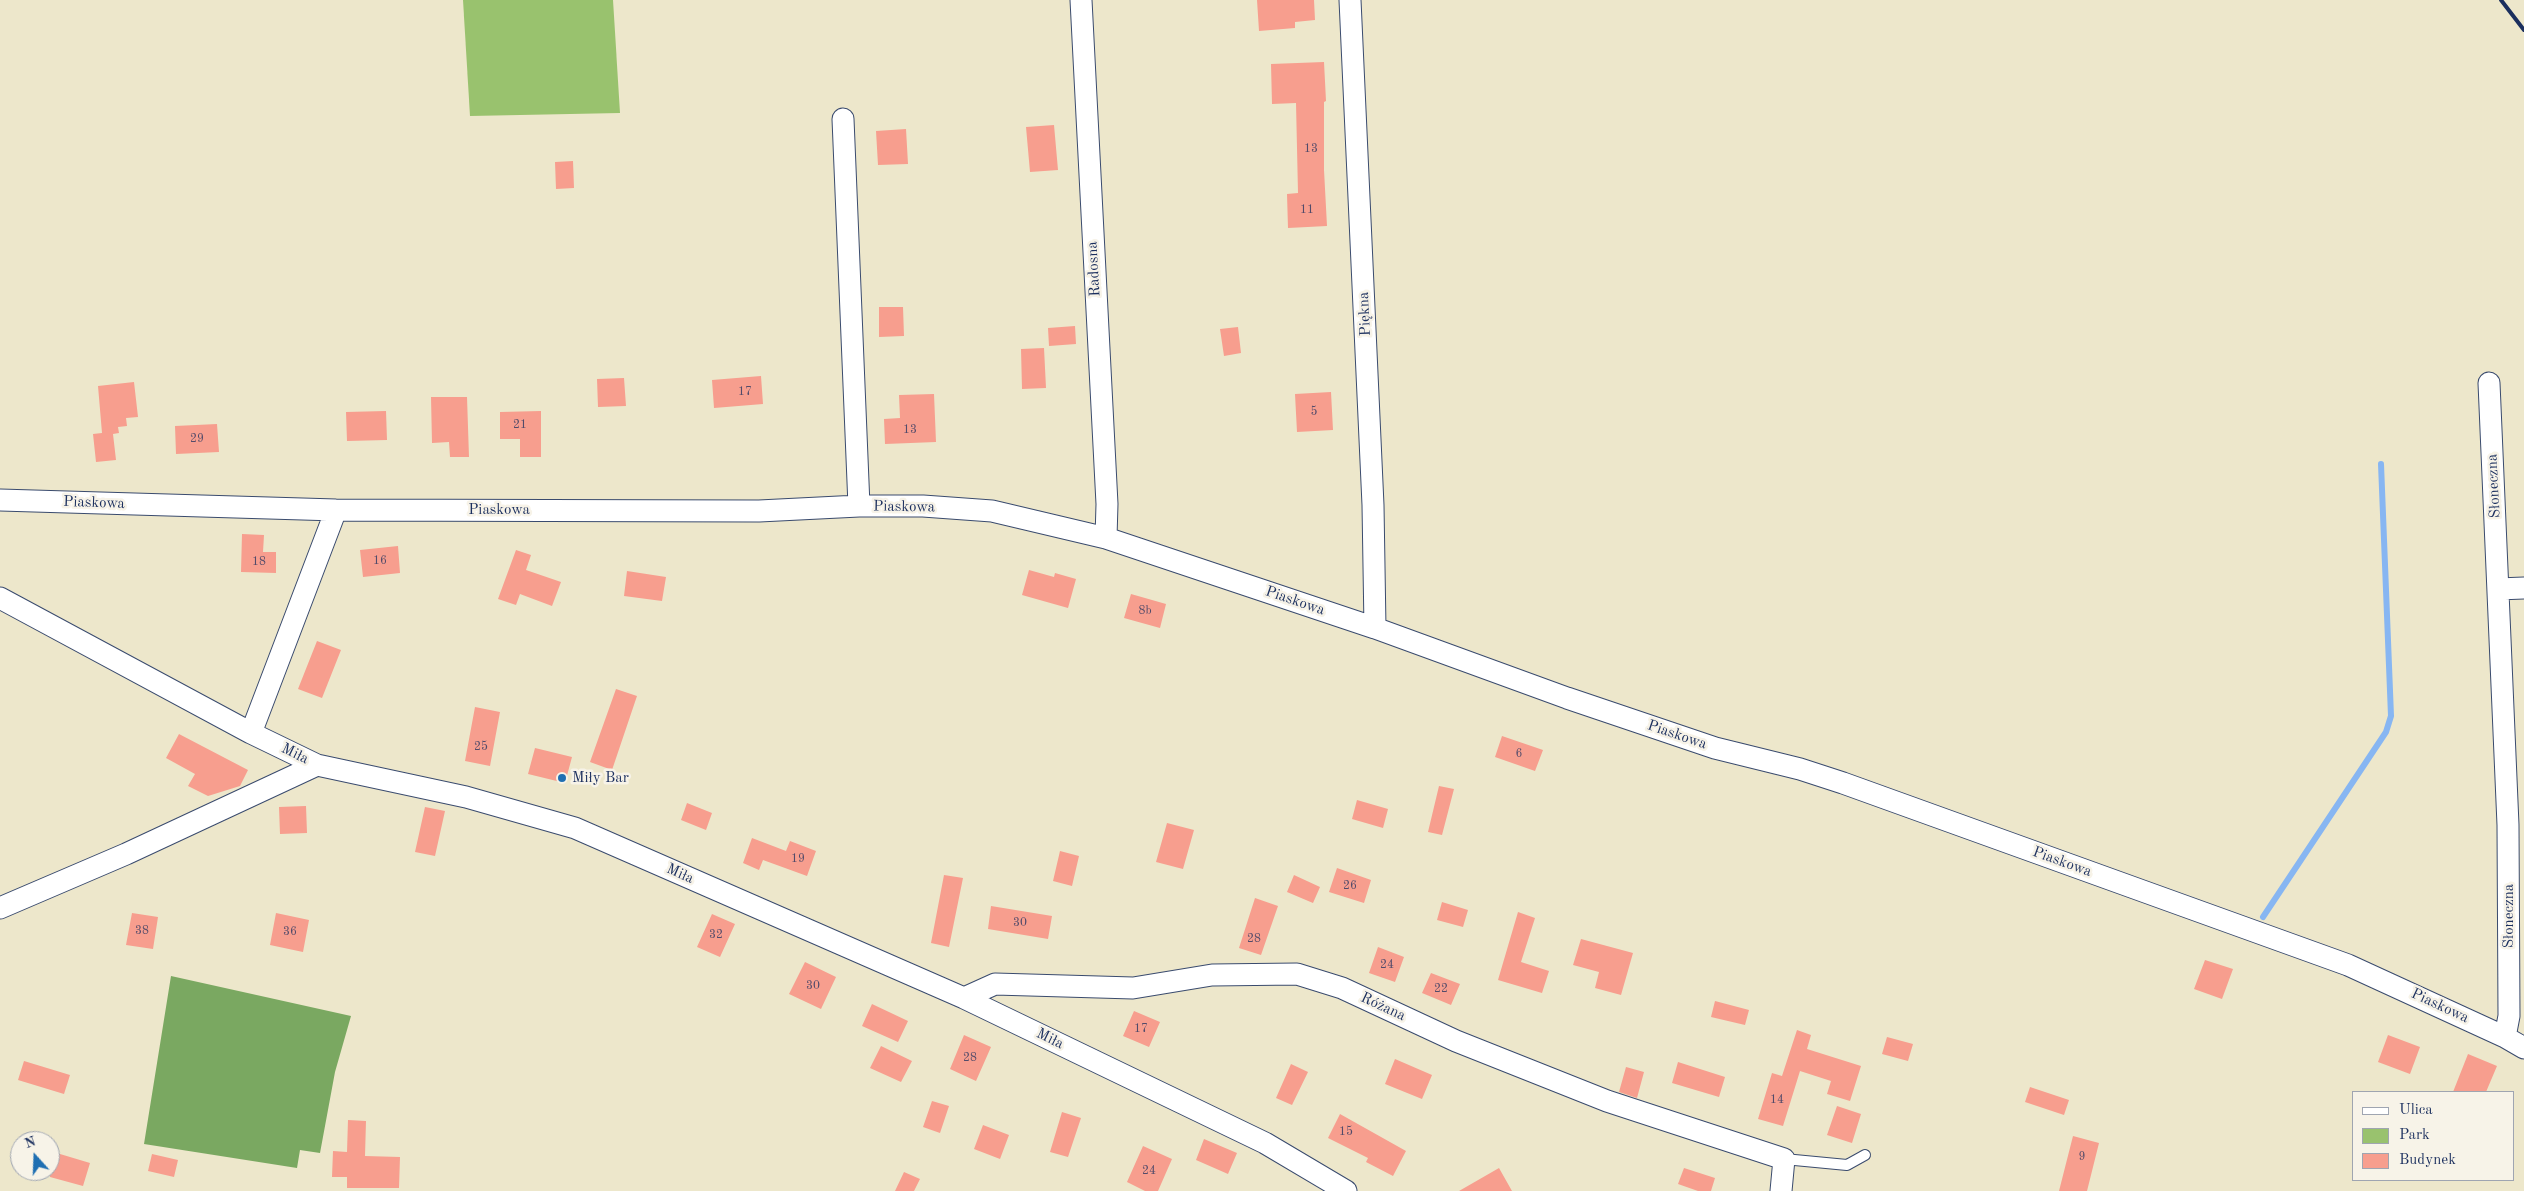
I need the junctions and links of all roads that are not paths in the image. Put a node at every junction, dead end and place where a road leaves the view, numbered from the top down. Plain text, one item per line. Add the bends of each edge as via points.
1 (1081, 0) edge
2 (1350, 0) edge
3 (843, 119) dead end
4 (2489, 384) dead end
5 (0, 500) edge
6 (859, 506) junction
7 (336, 510) junction
8 (1106, 538) junction
9 (2524, 588) edge
10 (2498, 589) junction
11 (0, 598) edge
12 (1375, 628) junction
13 (251, 733) junction
14 (318, 766) junction
15 (2515, 795) edge
16 (0, 908) edge
17 (964, 998) junction
18 (2505, 1037) junction
19 (2524, 1048) edge
20 (1865, 1155) dead end
21 (1784, 1159) junction
22 (1346, 1191) edge
23 (1781, 1191) edge

1 - 8 street, Radosna via 1107,504
2 - 12 street, Piękna via 1370,438
3 - 6 street
4 - 10 street, Słoneczna
5 - 7 street, Piaskowa
6 - 7 street, Piaskowa via 759,511
6 - 8 street, Piaskowa via 992,511
7 - 13 street
8 - 12 street, Piaskowa
9 - 10 street
10 - 15 street, Słoneczna
11 - 13 street, Miła
12 - 18 street, Piaskowa via 1715,748 1843,783 2348,965
13 - 14 street, Miła
14 - 16 street
14 - 17 street, Miła via 466,797 575,828
15 - 18 street, Słoneczna via 2510,1016
17 - 21 street, Różana via 995,984 1133,988 1212,975 1297,974 1342,988 1456,1041 1607,1101
17 - 22 street, Miła via 1265,1143
18 - 19 street, Piaskowa
20 - 21 lane, Różana via 1847,1166
21 - 23 street

